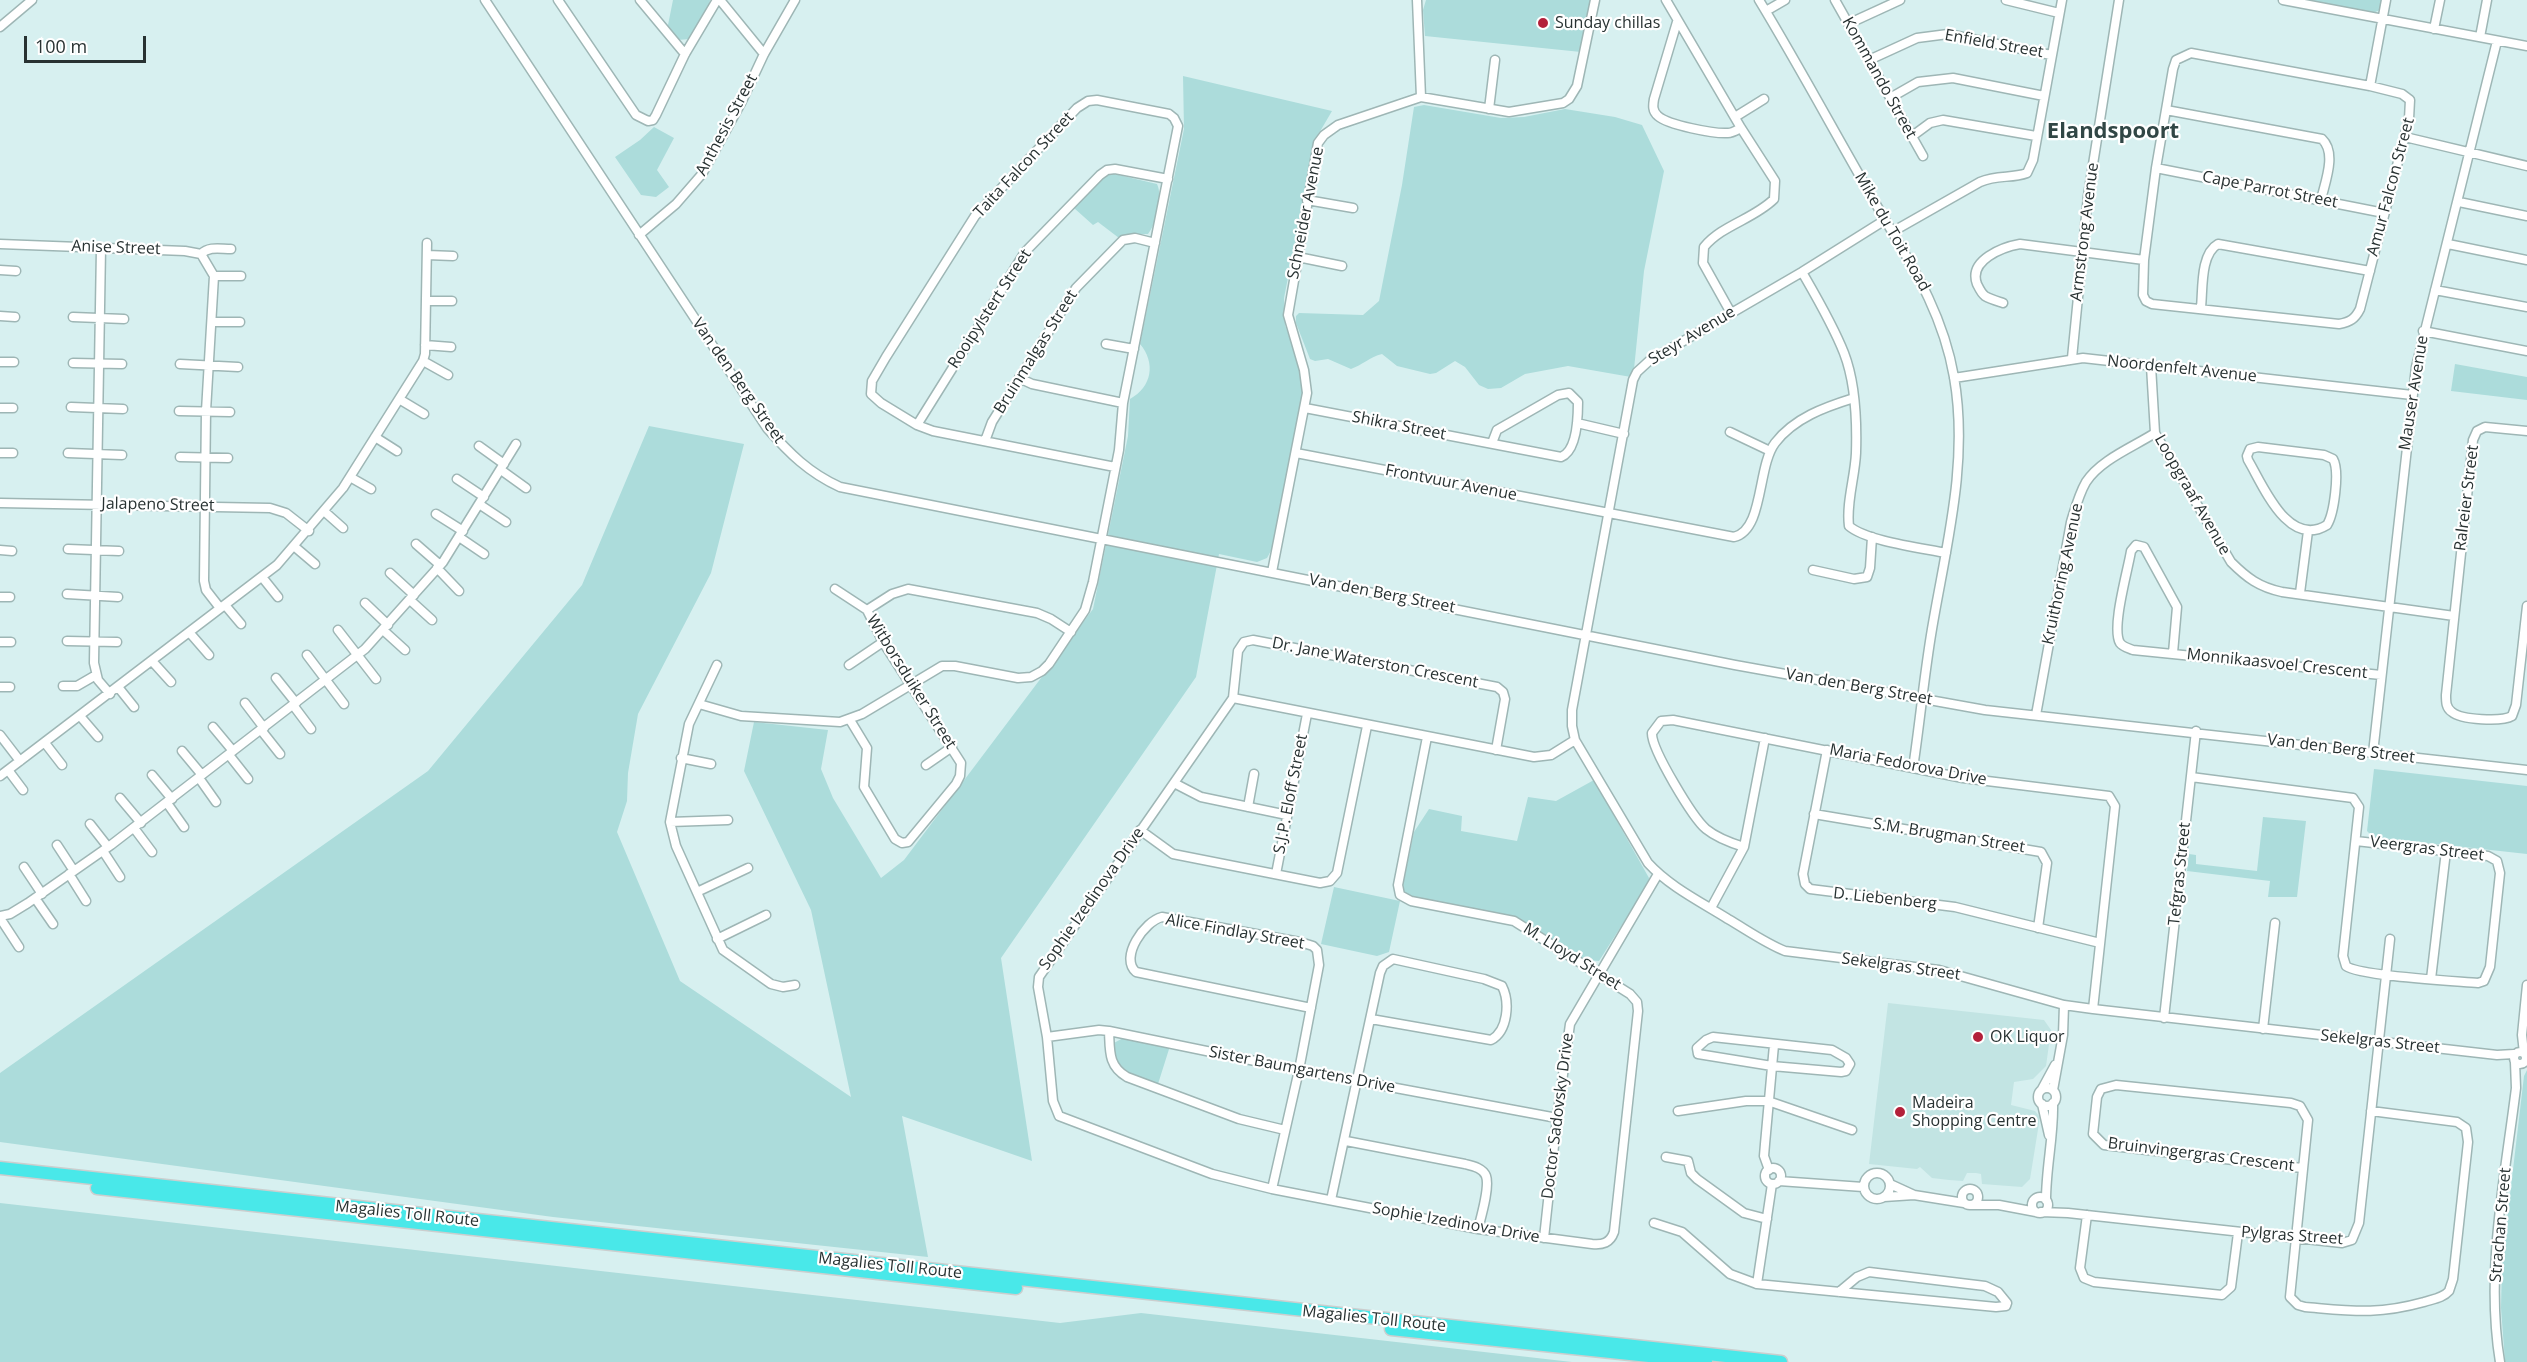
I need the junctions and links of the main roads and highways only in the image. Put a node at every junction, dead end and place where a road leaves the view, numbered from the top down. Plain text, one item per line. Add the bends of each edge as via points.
1 (0, 1168) edge
2 (0, 1176) edge
3 (1706, 1362) edge
4 (1781, 1362) edge

1 - 4 highway, Magalies Toll Route
2 - 3 highway, Magalies Toll Route

